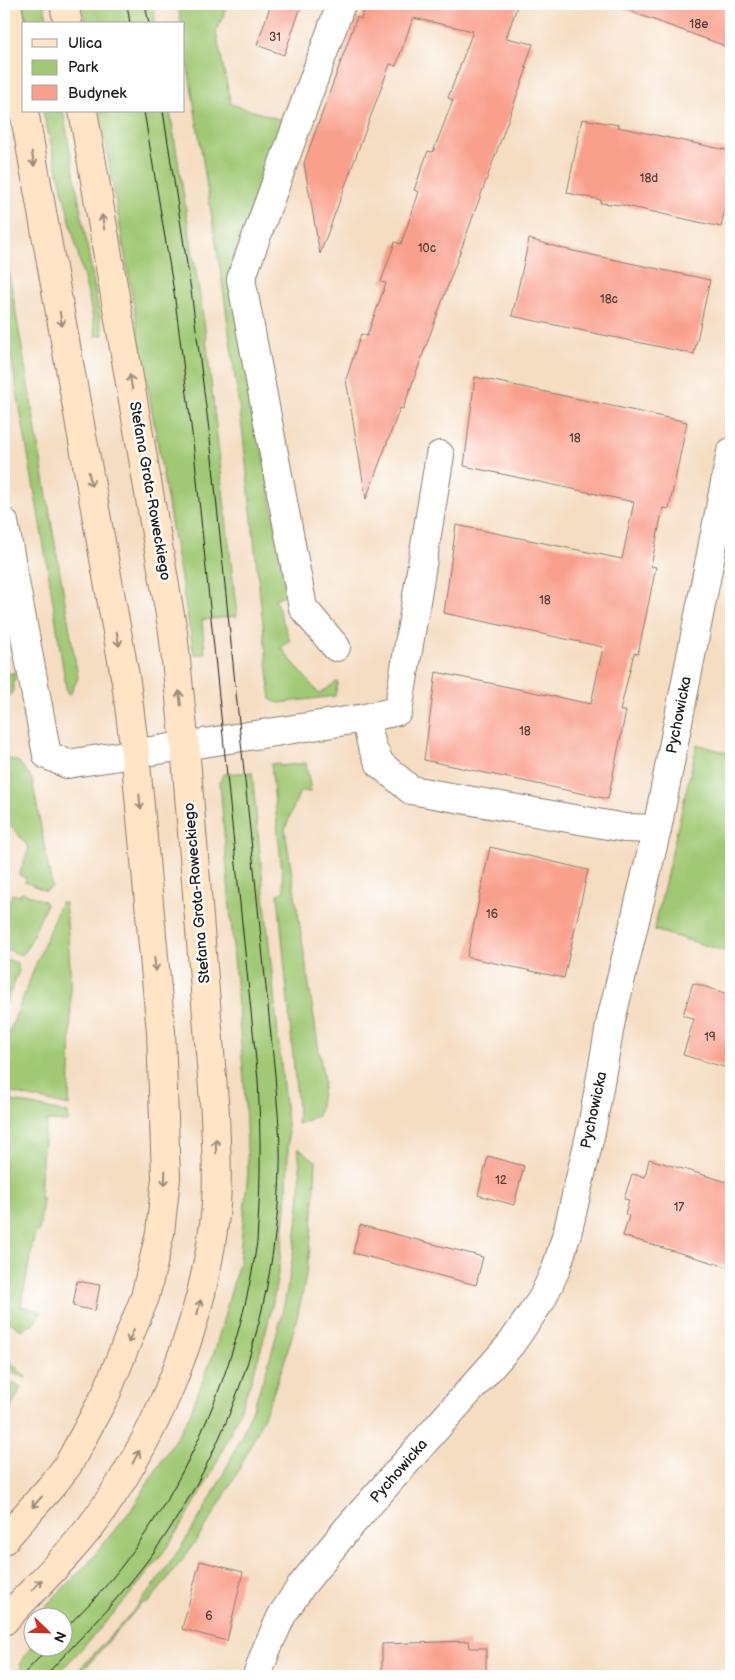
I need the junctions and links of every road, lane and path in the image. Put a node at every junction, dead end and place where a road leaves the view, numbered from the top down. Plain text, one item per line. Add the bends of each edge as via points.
1 (6, 4) edge
2 (64, 4) edge
3 (341, 4) edge
4 (68, 22) edge
5 (22, 98) edge
6 (24, 112) edge
7 (83, 112) edge
8 (731, 452) edge
9 (440, 455) dead end
10 (4, 522) edge
11 (336, 647) dead end
12 (365, 718) junction
13 (185, 746) junction
14 (135, 753) junction
15 (656, 829) junction
16 (4, 1540) edge
17 (4, 1621) edge
18 (257, 1676) edge

1 - 5 main road
2 - 4 main road
3 - 11 street via 241,279 303,608
6 -> 14 main road via 126,682
13 -> 7 main road, Stefana Grota-Roweckiego via 166,587
8 - 15 street, Pychowicka
9 - 12 street via 398,711
10 - 14 street via 46,755 67,764
12 - 13 street
12 - 15 street via 380,764 412,790 617,827
13 - 14 street
17 -> 13 main road, Stefana Grota-Roweckiego via 72,1548 102,1511 135,1460 180,1360 196,1317 206,1275 214,1222 215,1114
14 -> 16 main road via 161,1032 166,1178 160,1233 145,1297 106,1394 64,1470
15 - 18 street, Pychowicka via 611,1020 598,1102 568,1230 549,1285 511,1344 302,1584 282,1615

